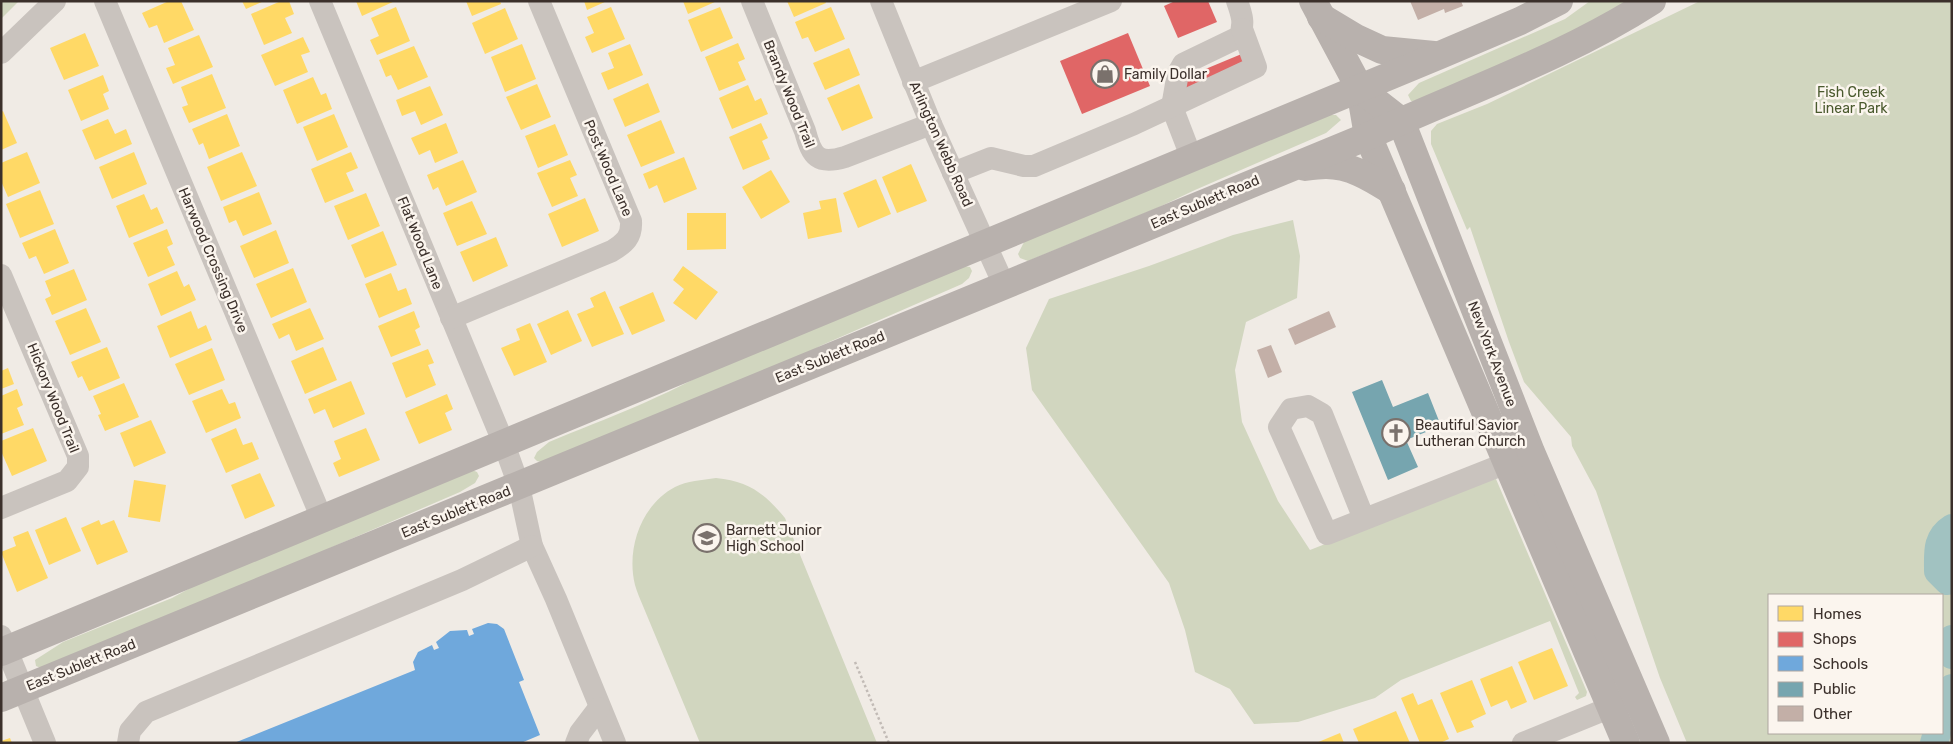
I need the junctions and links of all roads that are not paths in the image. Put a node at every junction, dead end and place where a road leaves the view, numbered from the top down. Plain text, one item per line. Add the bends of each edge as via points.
1 (55, 1) edge
2 (105, 1) edge
3 (320, 1) edge
4 (538, 1) edge
5 (752, 1) edge
6 (881, 1) edge
7 (1111, 1) edge
8 (1237, 1) edge
9 (1559, 1) edge
10 (1652, 1) edge
11 (1317, 9) edge
12 (1242, 29) junction
13 (1, 53) edge
14 (1440, 56) junction
15 (913, 82) junction
16 (1360, 89) junction
17 (1172, 107) junction
18 (1401, 121) junction
19 (931, 124) junction
20 (1368, 136) junction
21 (1192, 158) junction
22 (1289, 168) junction
23 (953, 172) junction
24 (1392, 192) junction
25 (986, 244) junction
26 (1, 275) edge
27 (1004, 286) junction
28 (451, 318) junction
29 (504, 444) junction
30 (1519, 457) junction
31 (518, 486) junction
32 (1, 508) edge
33 (1364, 519) junction
34 (322, 520) junction
35 (532, 546) junction
36 (3, 646) edge
37 (12, 693) edge
38 (1636, 696) junction
39 (1611, 706) junction
40 (600, 708) junction
41 (45, 743) edge
42 (128, 743) edge
43 (576, 743) edge
44 (615, 743) edge
45 (1523, 743) edge
46 (1626, 743) edge
47 (1656, 743) edge

1 - 13 street
2 - 34 street, Harwood Crossing Drive
3 - 28 street, Flat Wood Lane
4 - 28 street, Post Wood Lane via 631,221 632,231 629,238 612,251
5 - 19 street, Brandy Wood Trail via 809,146 818,158 835,160 845,157
6 - 15 street, Arlington Webb Road
7 - 15 street
8 - 12 street via 1243,18
9 - 14 main road
10 - 18 main road, East Sublett Road via 1543,61
11 - 14 main road via 1360,41 1382,50
11 - 16 main road, New York Avenue
12 - 17 street via 1239,37 1183,64 1178,73
12 - 17 street via 1256,67
14 - 16 main road
15 - 19 street, Arlington Webb Road
16 - 18 main road, New York Avenue
16 - 20 main road, New York Avenue
16 - 21 main road
17 - 21 street
17 - 23 street via 1034,166 991,158
18 - 20 main road, East Sublett Road
18 - 30 main road, New York Avenue
19 - 23 street, Arlington Webb Road
20 - 22 main road, East Sublett Road
20 - 24 main road, New York Avenue
21 - 25 main road
22 - 24 main road via 1341,166 1364,174
22 - 27 main road, East Sublett Road
23 - 25 street, Arlington Webb Road
24 - 30 main road, New York Avenue
25 - 27 street, Arlington Webb Road
25 - 29 main road
26 - 32 street, Hickory Wood Trail via 78,456 78,467 67,481
27 - 31 main road, East Sublett Road
28 - 29 street, Flat Wood Lane
29 - 31 street, Flat Wood Lane
29 - 34 main road
30 - 33 street
30 - 38 main road, New York Avenue
30 - 39 main road, New York Avenue
31 - 35 street, Flat Wood Lane
31 - 37 main road, East Sublett Road
33 - 33 street via 1327,534 1279,427 1291,409 1308,406 1322,414
34 - 36 main road
35 - 40 street, Flat Wood Lane
35 - 42 street via 462,580 146,712 130,731
36 - 37 street
37 - 41 street
38 - 39 street
38 - 47 main road, New York Avenue
39 - 45 street
39 - 46 main road, New York Avenue
40 - 43 street
40 - 44 street, Flat Wood Lane

